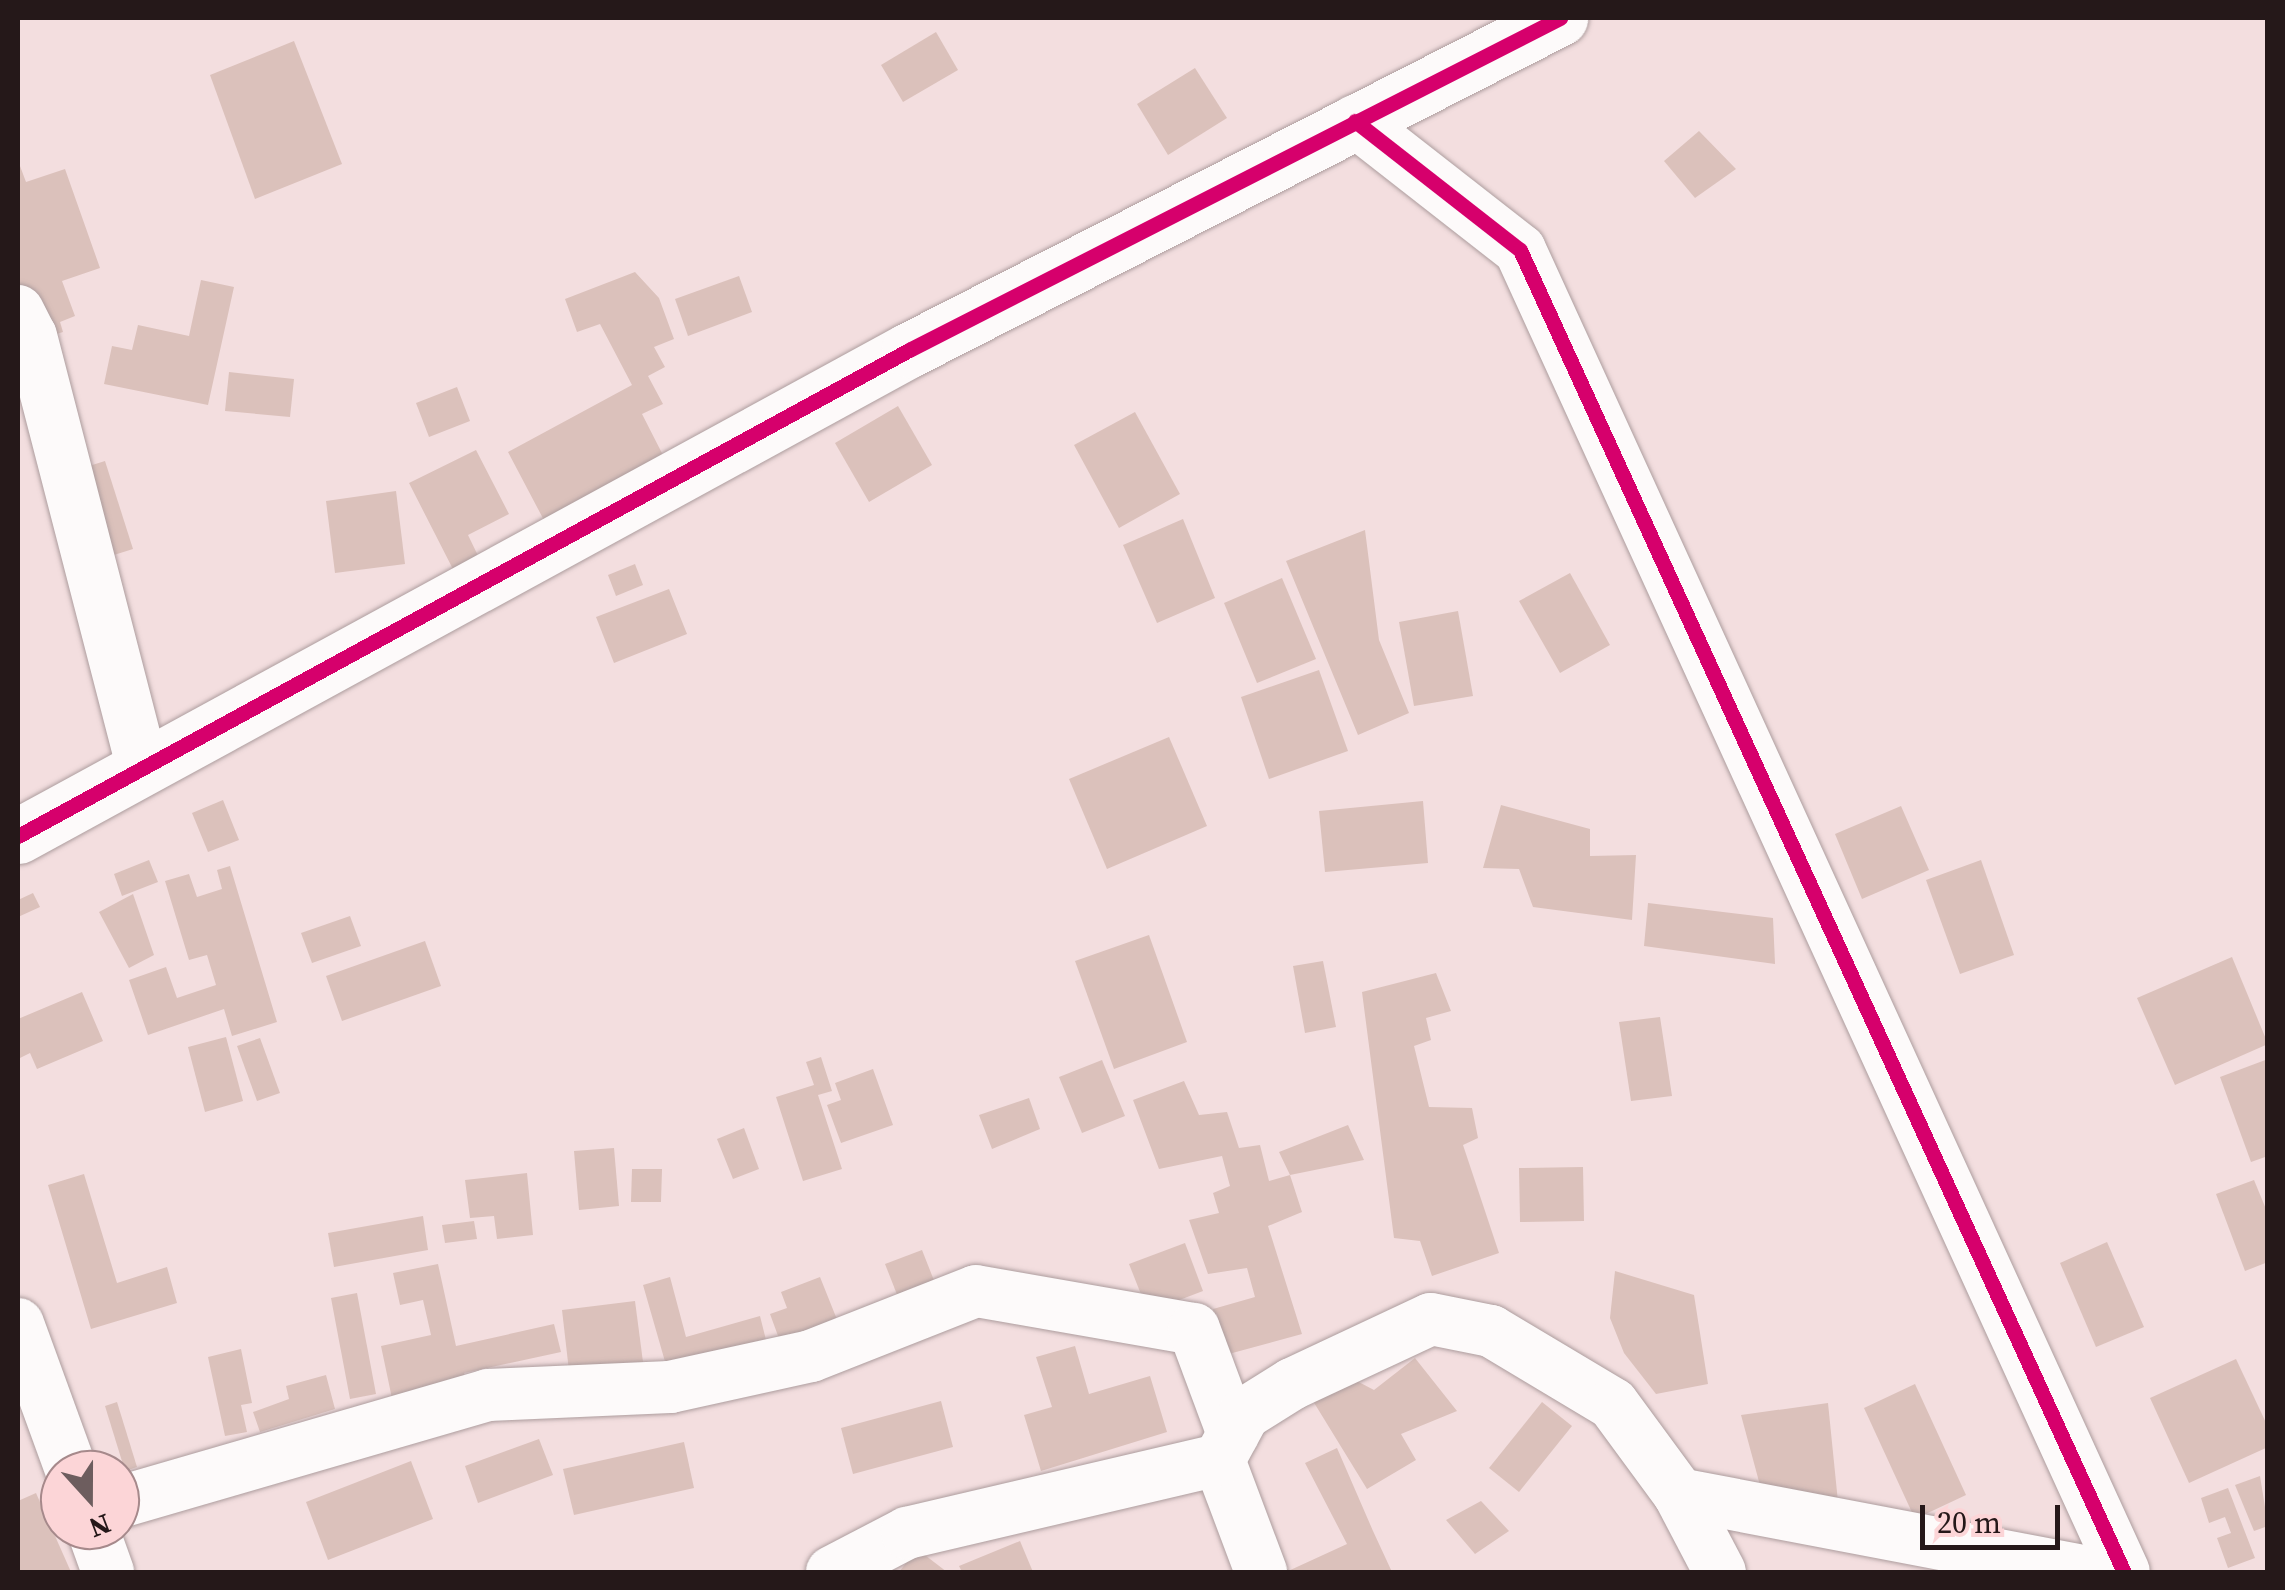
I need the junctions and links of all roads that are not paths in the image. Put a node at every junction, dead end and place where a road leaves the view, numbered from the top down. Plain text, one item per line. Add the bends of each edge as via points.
1 (1560, 18) edge
2 (1355, 121) junction
3 (18, 311) edge
4 (143, 768) junction
5 (18, 836) edge
6 (18, 1324) edge
7 (1226, 1447) junction
8 (64, 1450) edge
9 (1679, 1494) junction
10 (140, 1496) edge
11 (832, 1572) edge
12 (1261, 1572) edge
13 (1720, 1572) edge
14 (2086, 1572) edge
15 (2124, 1572) edge

1 - 2 street
2 - 4 street via 908,350
2 - 15 street via 1520,250
3 - 4 street via 31,336
4 - 5 street
6 - 8 street
7 - 9 street via 1244,1414 1430,1319 1491,1331 1614,1404
7 - 10 street via 1194,1330 976,1291 812,1356 670,1387 488,1395
7 - 11 street via 906,1533
7 - 12 street
9 - 13 street
9 - 14 street

